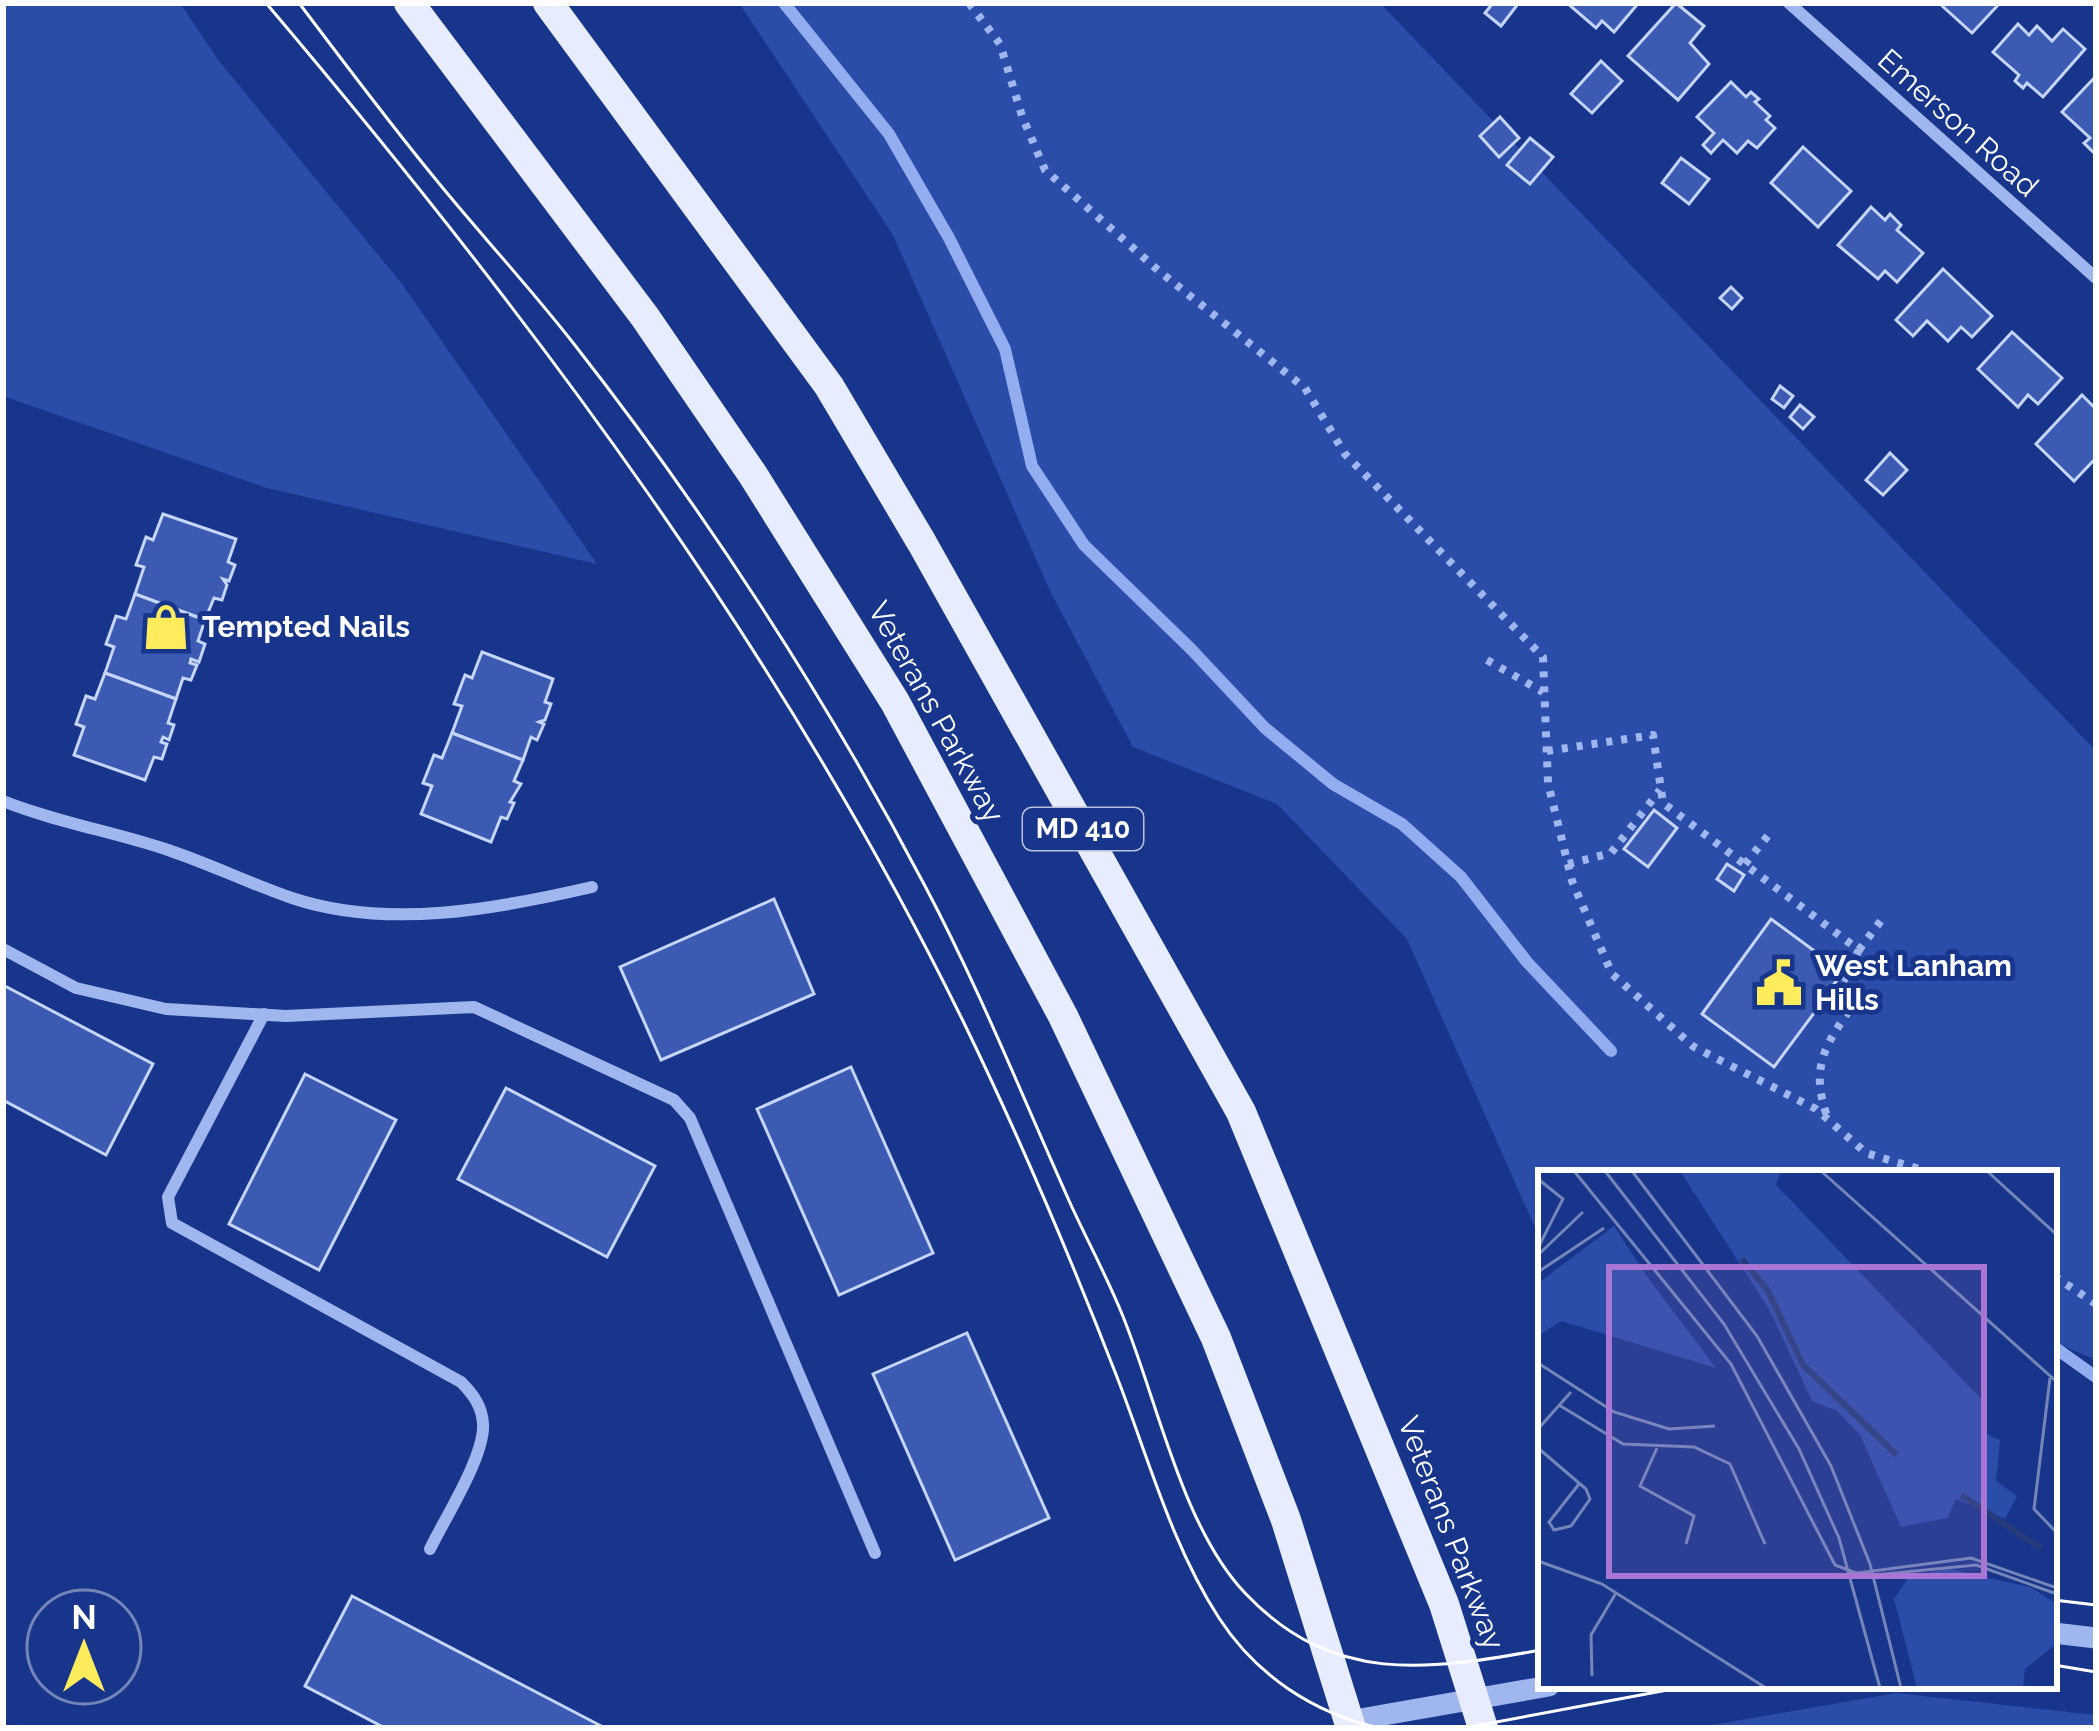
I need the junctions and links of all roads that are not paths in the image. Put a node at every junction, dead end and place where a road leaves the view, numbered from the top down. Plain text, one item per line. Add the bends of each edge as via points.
1 (409, 3) edge
2 (548, 3) edge
3 (1789, 3) edge
4 (2096, 278) edge
5 (3, 802) edge
6 (592, 887) dead end
7 (3, 949) edge
8 (265, 1014) junction
9 (430, 1549) dead end
10 (874, 1553) dead end
11 (2057, 1633) edge
12 (2096, 1638) edge
13 (1542, 1689) edge
14 (1479, 1715) edge
15 (1350, 1725) edge

1 - 15 main road, Veterans Parkway via 645,317 895,702 1063,1016 1216,1338 1286,1520
2 - 14 main road, Veterans Parkway / MD 410 via 829,386 1241,1112 1444,1604
3 - 4 street, Emerson Road
5 - 6 street via 336,908 385,914 510,906
7 - 8 street via 101,997
8 - 9 street via 168,1197 172,1223 476,1396 484,1425 477,1452
8 - 10 street via 474,1007 674,1100 690,1118
11 - 12 street
13 - 14 street
14 - 15 street

